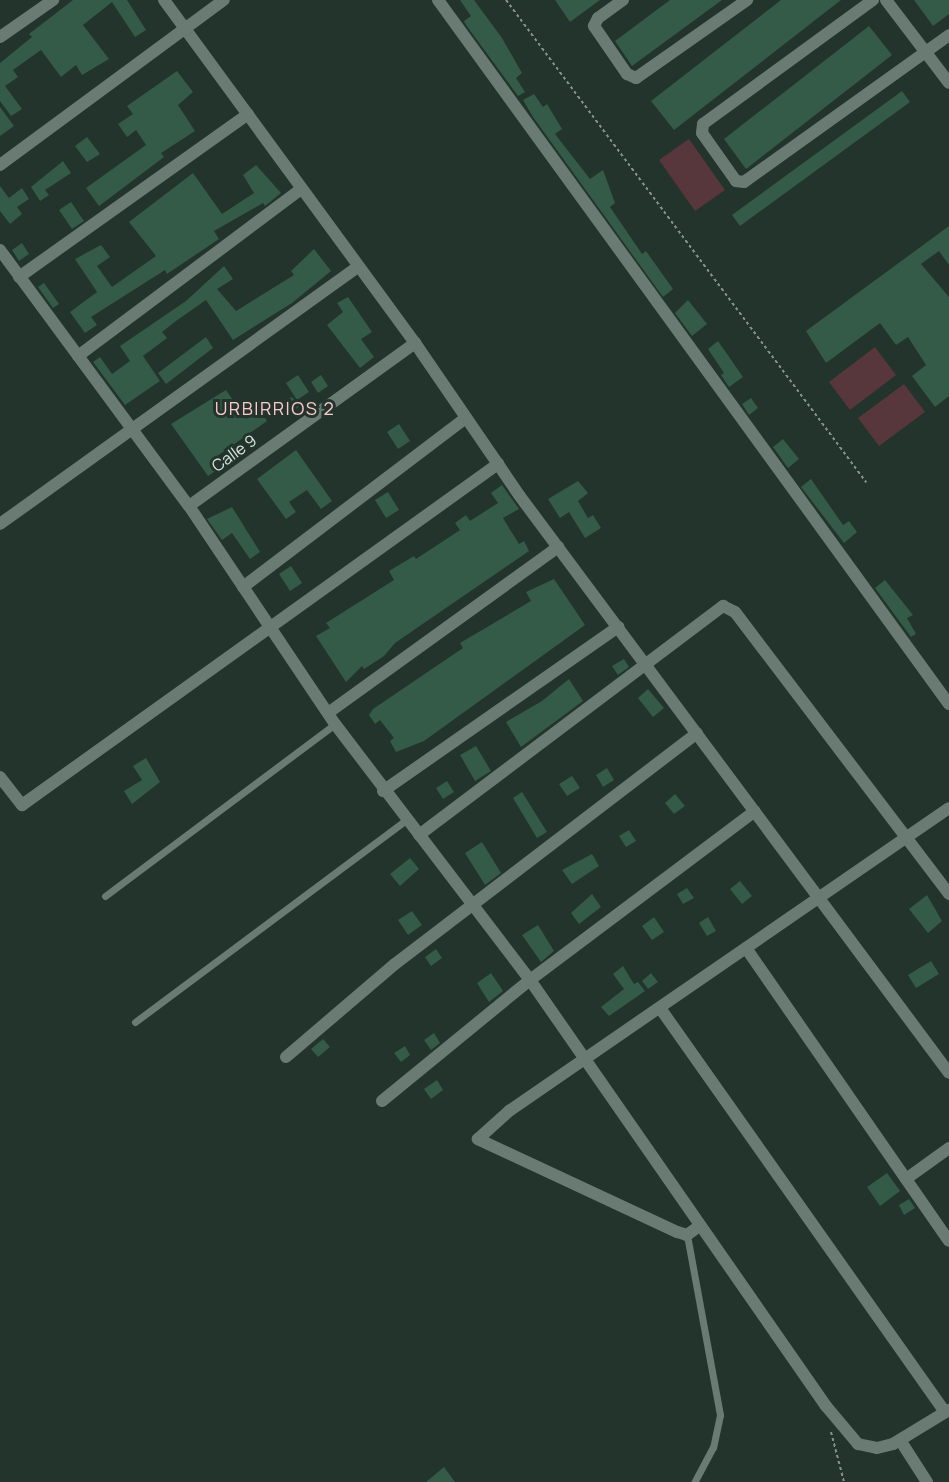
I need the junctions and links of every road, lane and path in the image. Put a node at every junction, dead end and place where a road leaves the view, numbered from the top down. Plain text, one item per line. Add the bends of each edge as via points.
1 (53, 0) edge
2 (164, 0) edge
3 (224, 0) edge
4 (438, 0) edge
5 (506, 0) edge
6 (623, 0) edge
7 (747, 0) edge
8 (873, 0) edge
9 (886, 0) edge
10 (185, 29) junction
11 (949, 35) edge
12 (0, 37) edge
13 (926, 52) junction
14 (949, 83) edge
15 (248, 114) junction
16 (0, 165) edge
17 (300, 190) junction
18 (0, 250) edge
19 (358, 267) junction
20 (19, 277) junction
21 (415, 343) junction
22 (78, 356) junction
23 (466, 418) junction
24 (134, 430) junction
25 (498, 464) junction
26 (866, 482) dead end
27 (189, 506) junction
28 (0, 524) edge
29 (558, 547) junction
30 (243, 587) junction
31 (618, 627) junction
32 (270, 628) junction
33 (646, 665) junction
34 (949, 704) edge
35 (328, 713) junction
36 (334, 724) junction
37 (697, 734) junction
38 (0, 777) edge
39 (383, 791) junction
40 (949, 808) edge
41 (755, 811) junction
42 (407, 819) junction
43 (419, 835) junction
44 (908, 836) junction
45 (949, 894) edge
46 (105, 896) dead end
47 (820, 897) junction
48 (472, 904) junction
49 (746, 948) junction
50 (530, 980) junction
51 (660, 1008) junction
52 (135, 1022) dead end
53 (286, 1058) dead end
54 (586, 1059) junction
55 (949, 1073) edge
56 (381, 1101) dead end
57 (949, 1148) edge
58 (906, 1179) junction
59 (698, 1227) junction
60 (687, 1235) junction
61 (949, 1241) edge
62 (947, 1411) edge
63 (831, 1431) dead end
64 (900, 1440) junction
65 (694, 1482) edge
66 (844, 1482) edge
67 (927, 1482) edge

1 - 12 street
2 - 10 street
3 - 10 street
4 - 34 street
5 - 26 path
6 - 7 street via 598,18 594,26 627,74 636,78
8 - 13 street via 703,124 702,133 734,179 744,182
9 - 13 street
10 - 15 street
10 - 16 street
11 - 13 street
13 - 14 street
15 - 17 street
15 - 20 street
17 - 19 street
17 - 22 street
18 - 20 street
19 - 21 street
19 - 24 street
20 - 22 street
21 - 23 street
21 - 27 street, Calle 9
22 - 24 street
23 - 25 street
23 - 30 street
24 - 27 street
24 - 28 street
25 - 29 street
25 - 32 street
27 - 30 street
29 - 31 street
29 - 35 street
30 - 32 street
31 - 33 street
31 - 39 street
32 - 35 street
32 - 38 street via 22,806
33 - 37 street
33 - 43 street
33 - 44 street via 719,606 731,609
35 - 36 street
36 - 39 street
36 - 46 lane
37 - 41 street
37 - 48 street
39 - 42 street
40 - 44 street
41 - 47 street
41 - 50 street
42 - 43 street
42 - 52 lane
43 - 48 street
44 - 45 street
44 - 47 street
47 - 49 street
47 - 55 street
48 - 50 street
48 - 53 street
49 - 51 street
49 - 58 street
50 - 54 street
50 - 56 street
51 - 54 street
51 - 62 street
54 - 59 street
54 - 60 street via 509,1111 478,1138
57 - 58 street
58 - 61 street
59 - 60 street
59 - 64 street via 804,1370 826,1406 858,1444 877,1448
60 - 65 lane via 720,1415 713,1447
62 - 64 street
63 - 66 path
64 - 67 street

